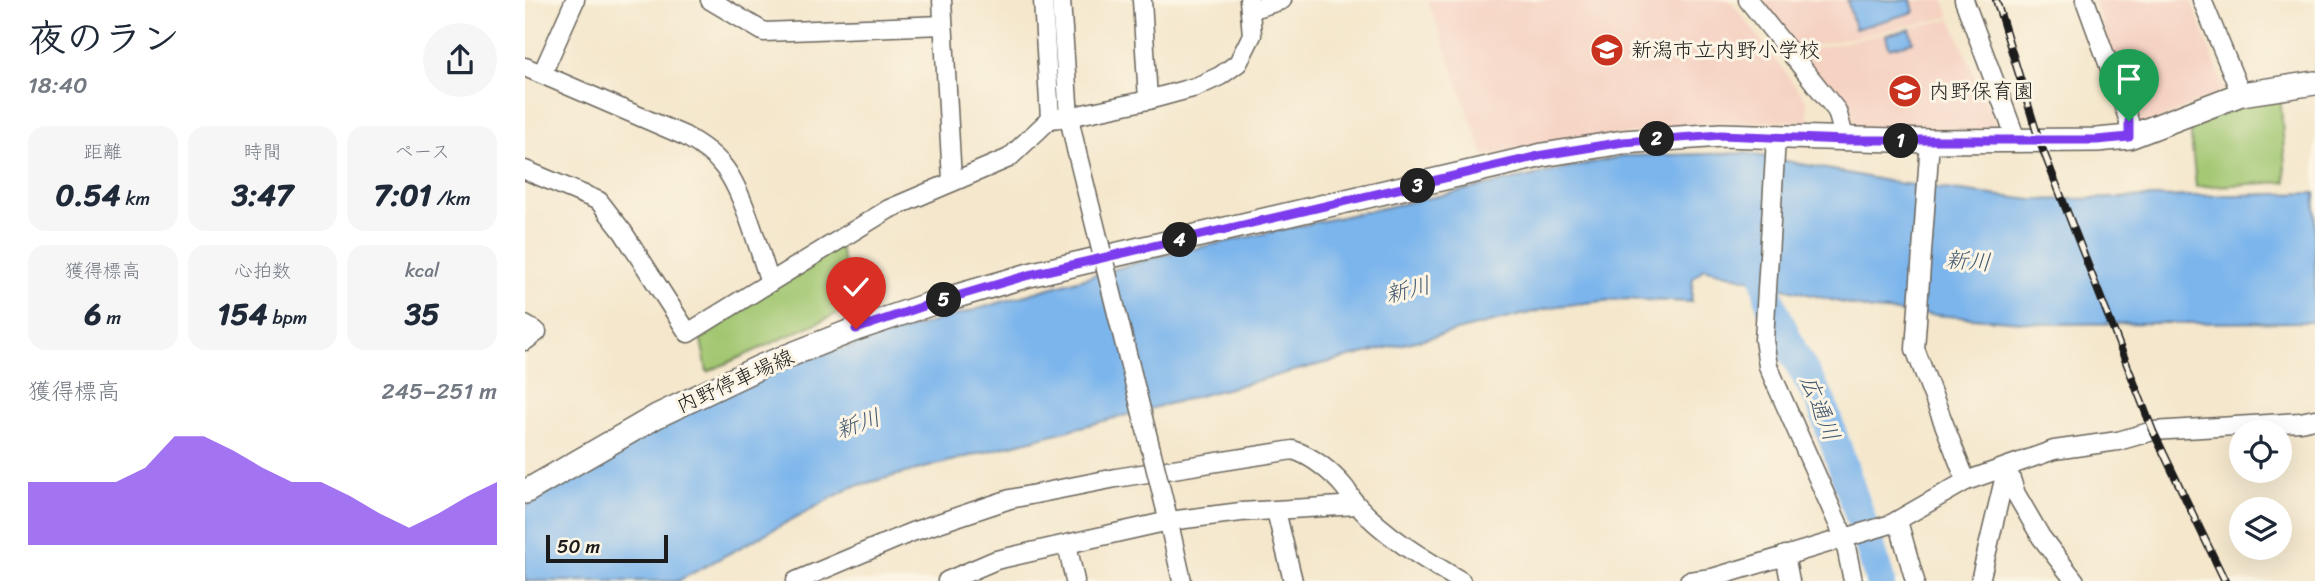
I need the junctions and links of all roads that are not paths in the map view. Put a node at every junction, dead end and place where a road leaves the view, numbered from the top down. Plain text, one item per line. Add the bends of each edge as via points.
1 (575, 0) edge
2 (710, 0) edge
3 (942, 0) edge
4 (1043, 0) edge
5 (1061, 0) edge
6 (1142, 0) edge
7 (1282, 0) edge
8 (1748, 0) edge
9 (1964, 0) edge
10 (2085, 0) edge
11 (2202, 0) edge
12 (1249, 5) edge
13 (943, 25) junction
14 (525, 67) edge
15 (542, 74) junction
16 (2315, 83) edge
17 (2241, 94) junction
18 (1148, 100) junction
19 (1069, 117) junction
20 (1050, 119) junction
21 (2129, 137) junction
22 (1776, 138) junction
23 (2015, 139) junction
24 (1845, 140) junction
25 (1930, 141) junction
26 (525, 170) edge
27 (952, 180) junction
28 (770, 282) junction
29 (525, 325) edge
30 (525, 341) edge
31 (2315, 419) edge
32 (2007, 467) junction
33 (1966, 481) junction
34 (525, 492) edge
35 (1357, 505) junction
36 (1276, 512) junction
37 (1168, 516) junction
38 (1894, 522) junction
39 (1847, 536) junction
40 (1067, 544) junction
41 (1784, 555) junction
42 (1711, 579) edge
43 (796, 581) edge
44 (947, 581) edge
45 (1075, 581) edge
46 (1182, 581) edge
47 (1293, 581) edge
48 (1461, 581) edge
49 (1689, 581) edge
50 (1790, 581) edge
51 (1853, 581) edge
52 (1915, 581) edge
53 (1980, 581) edge
54 (2075, 581) edge

1 - 15 street
2 - 13 street via 764,32
3 - 13 street
4 - 20 street
5 - 19 street
6 - 18 street
7 - 12 street
8 - 24 street via 1837,111
9 - 23 street
10 - 21 street via 2129,121
11 - 17 street
12 - 18 street via 1252,36 1238,63 1196,87
13 - 27 street
14 - 15 street
15 - 28 street via 685,135 706,149 725,167 738,192
16 - 17 main road, 内野停車場線
17 - 21 main road, 内野停車場線
18 - 19 street
19 - 20 street
19 - 37 street, bridge
20 - 27 street via 1009,158
21 - 23 main road, 内野停車場線
22 - 24 main road, 内野停車場線
22 - 34 main road, 内野停車場線 via 1672,137 1543,155 1029,275 856,329 762,366 657,416
22 - 39 street via 1764,340 1768,366
23 - 25 main road, 内野停車場線
24 - 25 main road, 内野停車場線
25 - 33 street via 1915,349
26 - 28 street via 599,201 688,333
27 - 28 street via 889,209
29 - 30 street via 537,332
31 - 32 street via 2153,431 2118,442 2054,450
32 - 33 street
32 - 53 street
32 - 54 street via 2016,494 2041,537
33 - 38 street
35 - 36 street
35 - 43 street via 1343,486 1305,454 1293,450 1246,456 1010,499 912,532
35 - 48 street via 1406,548
36 - 37 street
36 - 47 street
37 - 40 street
37 - 46 street
38 - 39 street
38 - 52 street
39 - 41 street
39 - 51 street
40 - 44 street via 996,560
40 - 45 street
41 - 42 street
41 - 50 street
42 - 49 street

